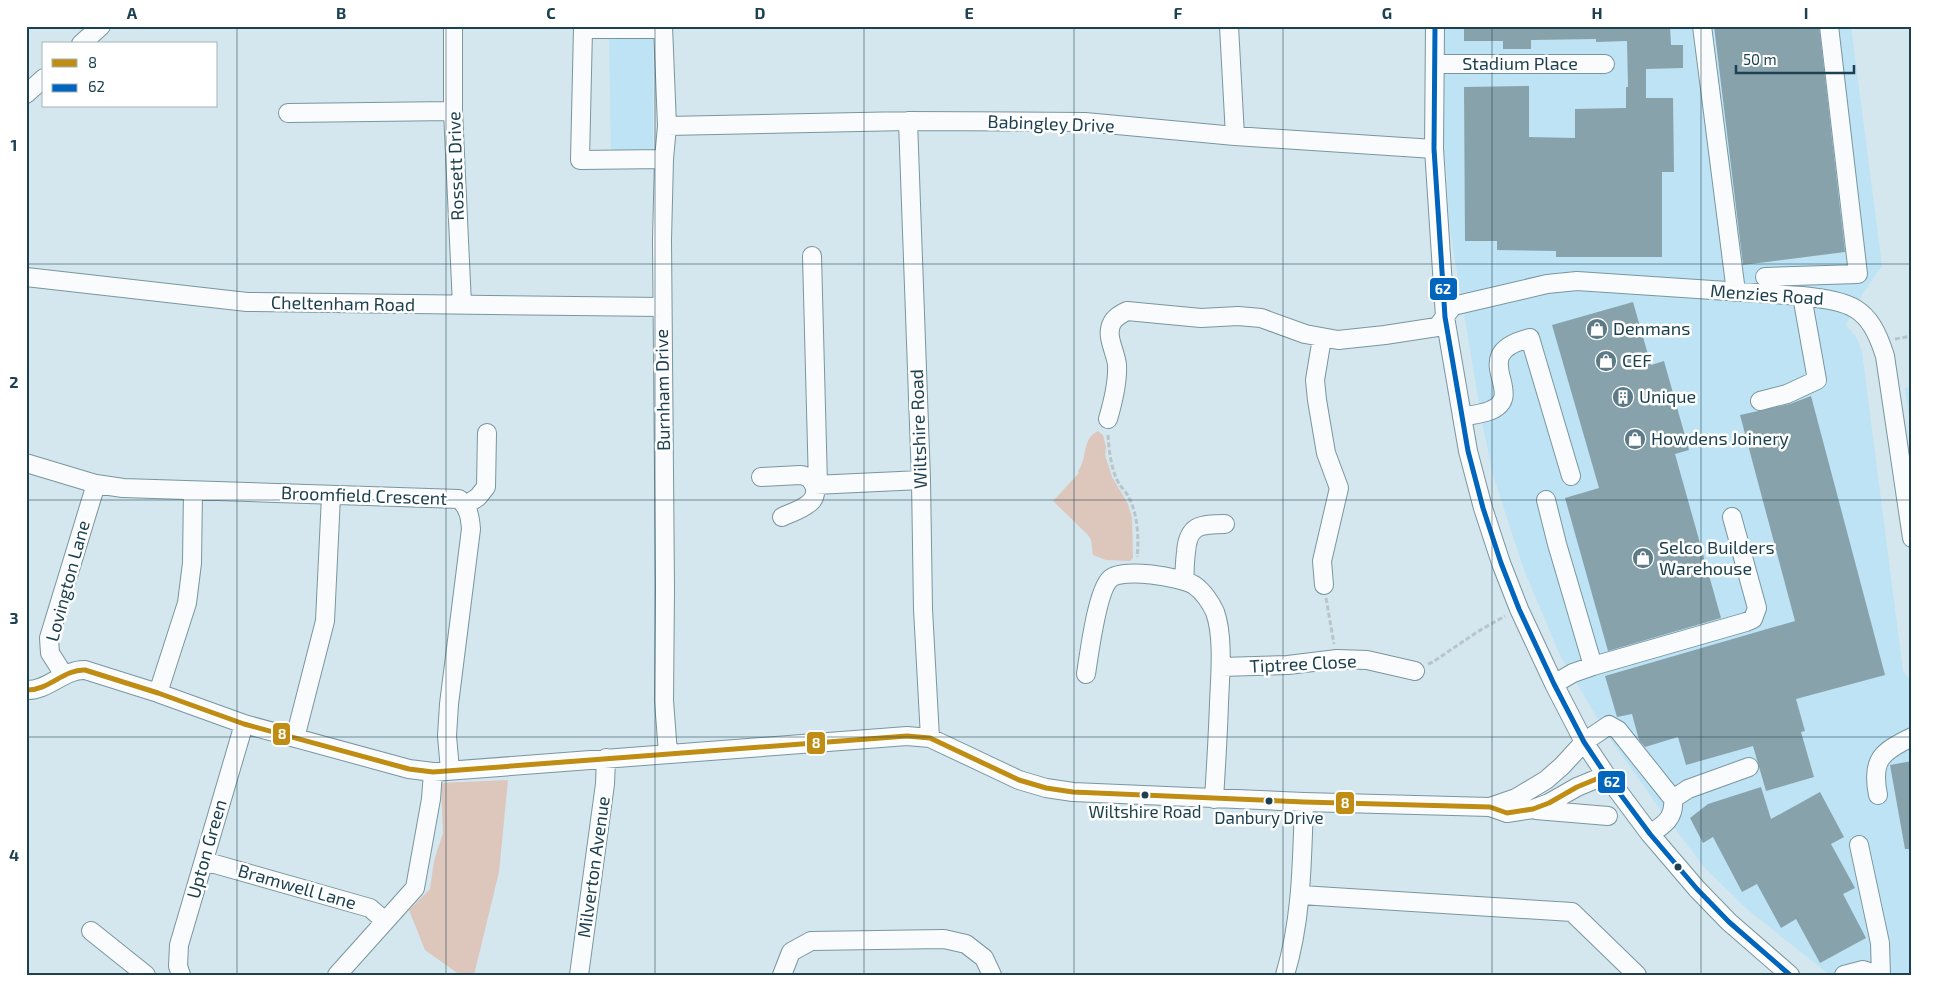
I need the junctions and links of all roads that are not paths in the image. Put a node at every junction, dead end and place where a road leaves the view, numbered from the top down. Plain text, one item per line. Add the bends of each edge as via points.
1 (101, 26) edge
2 (453, 26) edge
3 (1229, 26) edge
4 (1435, 26) edge
5 (1702, 26) edge
6 (1829, 26) edge
7 (663, 28) edge
8 (83, 42) edge
9 (1436, 64) junction
10 (1605, 64) dead end
11 (42, 80) edge
12 (26, 94) edge
13 (288, 112) dead end
14 (453, 112) junction
15 (908, 121) junction
16 (666, 126) junction
17 (1235, 136) junction
18 (1434, 149) junction
19 (664, 159) junction
20 (812, 256) dead end
21 (26, 277) edge
22 (1765, 277) dead end
23 (1736, 292) junction
24 (1802, 296) junction
25 (462, 306) junction
26 (662, 308) junction
27 (1445, 317) junction
28 (1322, 338) junction
29 (1760, 401) dead end
30 (1462, 417) junction
31 (1108, 419) road end
32 (487, 433) dead end
33 (26, 463) edge
34 (1571, 476) dead end
35 (761, 477) dead end
36 (921, 480) junction
37 (96, 484) junction
38 (816, 485) junction
39 (193, 491) junction
40 (331, 496) junction
41 (1546, 500) dead end
42 (466, 505) junction
43 (782, 516) dead end
44 (1732, 517) dead end
45 (1225, 524) dead end
46 (1912, 538) edge
47 (1185, 580) junction
48 (1324, 585) road end
49 (1593, 666) junction
50 (1221, 667) junction
51 (1415, 671) road end
52 (1086, 674) dead end
53 (64, 676) junction
54 (1554, 684) junction
55 (26, 690) edge
56 (158, 693) junction
57 (244, 724) junction
58 (1912, 737) edge
59 (295, 738) junction
60 (930, 738) junction
61 (1584, 742) junction
62 (668, 753) junction
63 (606, 758) junction
64 (1749, 767) dead end
65 (442, 771) junction
66 (1606, 775) junction
67 (1878, 795) dead end
68 (1214, 799) junction
69 (1673, 799) junction
70 (1304, 802) junction
71 (1490, 807) junction
72 (1533, 809) junction
73 (1608, 816) dead end
74 (1650, 834) junction
75 (1859, 846) dead end
76 (204, 861) junction
77 (1301, 895) junction
78 (385, 921) junction
79 (91, 931) dead end
80 (1287, 974) edge
81 (146, 975) edge
82 (181, 975) edge
83 (336, 975) edge
84 (579, 975) edge
85 (782, 975) edge
86 (992, 975) edge
87 (1637, 975) edge
88 (1790, 975) edge
89 (1844, 975) edge
90 (1877, 975) edge
91 (1881, 975) edge

1 - 8 street
2 - 14 street, Rossett Drive
3 - 17 street
4 - 9 street
5 - 23 street
6 - 22 street via 1858,274
7 - 16 street, Burnham Drive
7 - 19 street via 584,30 580,160
9 - 10 street, Stadium Place
9 - 18 street
11 - 12 street
13 - 14 street
14 - 25 street, Rossett Drive
15 - 16 street, Babingley Drive
15 - 17 street, Babingley Drive via 1085,122
15 - 36 street, Wiltshire Road
16 - 19 street, Burnham Drive
17 - 18 street, Babingley Drive
18 - 27 street
19 - 26 street, Burnham Drive
20 - 38 street
21 - 25 street, Cheltenham Road via 247,302
23 - 24 street, Menzies Road
23 - 27 street, Menzies Road via 1577,281 1547,284 1453,306
24 - 29 street via 1816,380 1787,394
24 - 46 street, Menzies Road via 1848,304 1869,319 1876,330 1885,356
25 - 26 street, Cheltenham Road
26 - 62 street, Burnham Drive via 664,701
27 - 28 street, Menzies Road via 1437,326 1385,336 1338,340
27 - 30 street
28 - 31 street, Menzies Road via 1261,318 1201,318 1127,312 1118,315 1111,323 1110,335 1117,366
28 - 48 street via 1315,380 1316,400 1326,453 1339,488 1322,561
30 - 34 street via 1490,411 1500,404 1504,383 1498,364 1500,355 1514,342 1530,338
30 - 54 street via 1483,508 1519,609
32 - 42 street via 486,488
33 - 37 street, Broomfield Crescent
35 - 38 street via 806,475
36 - 38 street
36 - 60 street, Wiltshire Road
37 - 39 street, Broomfield Crescent
37 - 53 street, Lovington Lane via 49,638 50,653
38 - 43 street via 812,501
39 - 40 street, Broomfield Crescent
39 - 56 street via 192,563 187,603
40 - 42 street, Broomfield Crescent via 449,498 459,499
40 - 59 street via 325,621
41 - 49 street
42 - 65 street, Broomfield Crescent via 471,529
44 - 49 street via 1757,608 1753,619
45 - 47 street via 1205,525 1191,532
47 - 50 street via 1196,587 1215,612
47 - 52 street via 1135,574 1119,574 1110,578 1104,587 1092,634
49 - 54 street
50 - 51 street, Tiptree Close via 1288,665 1337,659 1367,660
50 - 68 street
53 - 55 street via 38,689
53 - 56 street via 85,670
54 - 61 street
56 - 57 street
57 - 59 street
57 - 76 street, Upton Green
58 - 67 street via 1892,746 1879,757 1875,779
59 - 65 street via 409,769
60 - 62 street via 882,737
60 - 68 street via 1019,780 1046,788
61 - 66 street
61 - 69 street via 1609,725 1618,730
61 - 71 street via 1546,780 1516,798
62 - 63 street
63 - 65 street
63 - 84 street, Milverton Avenue
64 - 69 street via 1688,789
65 - 78 street, Broomfield Crescent via 431,799 415,888
66 - 72 street
66 - 74 street
68 - 70 street
69 - 74 street via 1671,817
70 - 71 street
70 - 77 street
71 - 72 street via 1507,813
72 - 73 street
74 - 88 street via 1697,889
75 - 91 street via 1880,943
76 - 78 street, Bramwell Lane via 370,908
76 - 82 street, Upton Green via 179,945
77 - 80 street
77 - 87 street via 1572,912
78 - 83 street, Broomfield Crescent
79 - 81 street
85 - 86 street via 791,952 811,941 944,939 966,944 984,958
89 - 90 street via 1863,970

